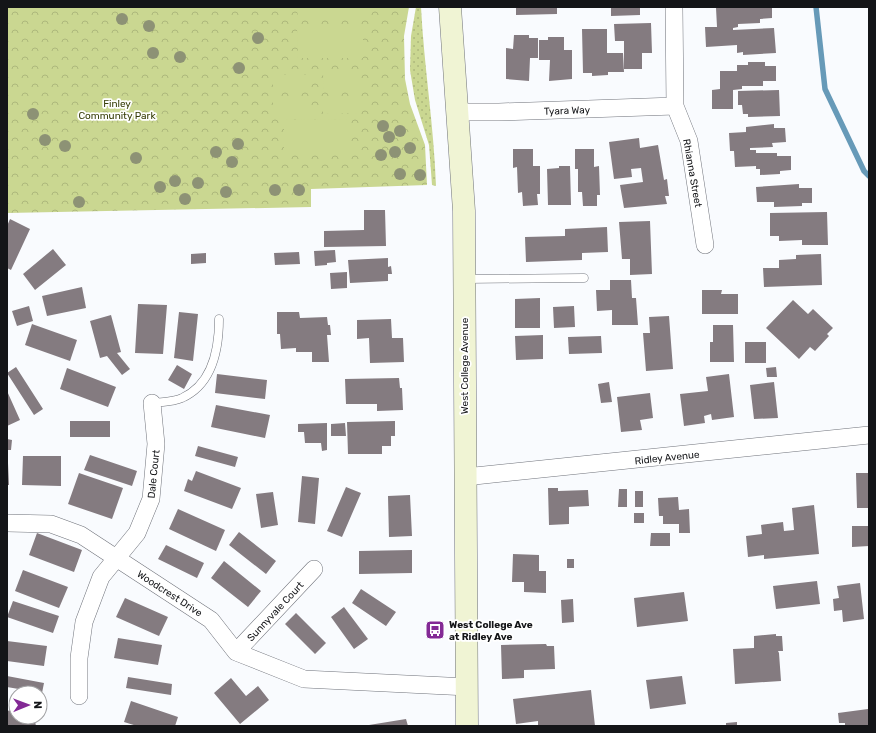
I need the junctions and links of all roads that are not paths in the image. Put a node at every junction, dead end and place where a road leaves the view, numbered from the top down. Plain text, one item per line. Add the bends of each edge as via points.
1 (450, 7) edge
2 (674, 7) edge
3 (675, 106) junction
4 (459, 112) junction
5 (705, 245) dead end
6 (584, 278) dead end
7 (464, 279) junction
8 (219, 319) dead end
9 (152, 403) joint
10 (869, 435) edge
11 (465, 477) junction
12 (7, 523) edge
13 (116, 558) junction
14 (314, 569) dead end
15 (236, 652) junction
16 (468, 687) junction
17 (79, 696) dead end
18 (467, 726) edge

1 - 4 main road, West College Avenue
2 - 3 street, Rhianna Street
3 - 4 street, Tyara Way
3 - 5 street, Rhianna Street via 689,141
4 - 7 main road, West College Avenue via 464,211
6 - 7 lane
7 - 11 main road, West College Avenue
8 - 9 lane via 216,357 206,377 196,389 182,398
9 - 13 street, Dale Court via 156,444 151,499 138,533
10 - 11 street, Ridley Avenue
11 - 16 main road, West College Avenue
12 - 13 street, Woodcrest Drive via 50,524 81,535
13 - 15 street, Woodcrest Drive via 211,620
13 - 17 street, Dale Court via 101,578 84,622 79,658
14 - 15 street, Sunnyvale Court
15 - 16 street via 304,679
16 - 18 main road, West College Avenue

